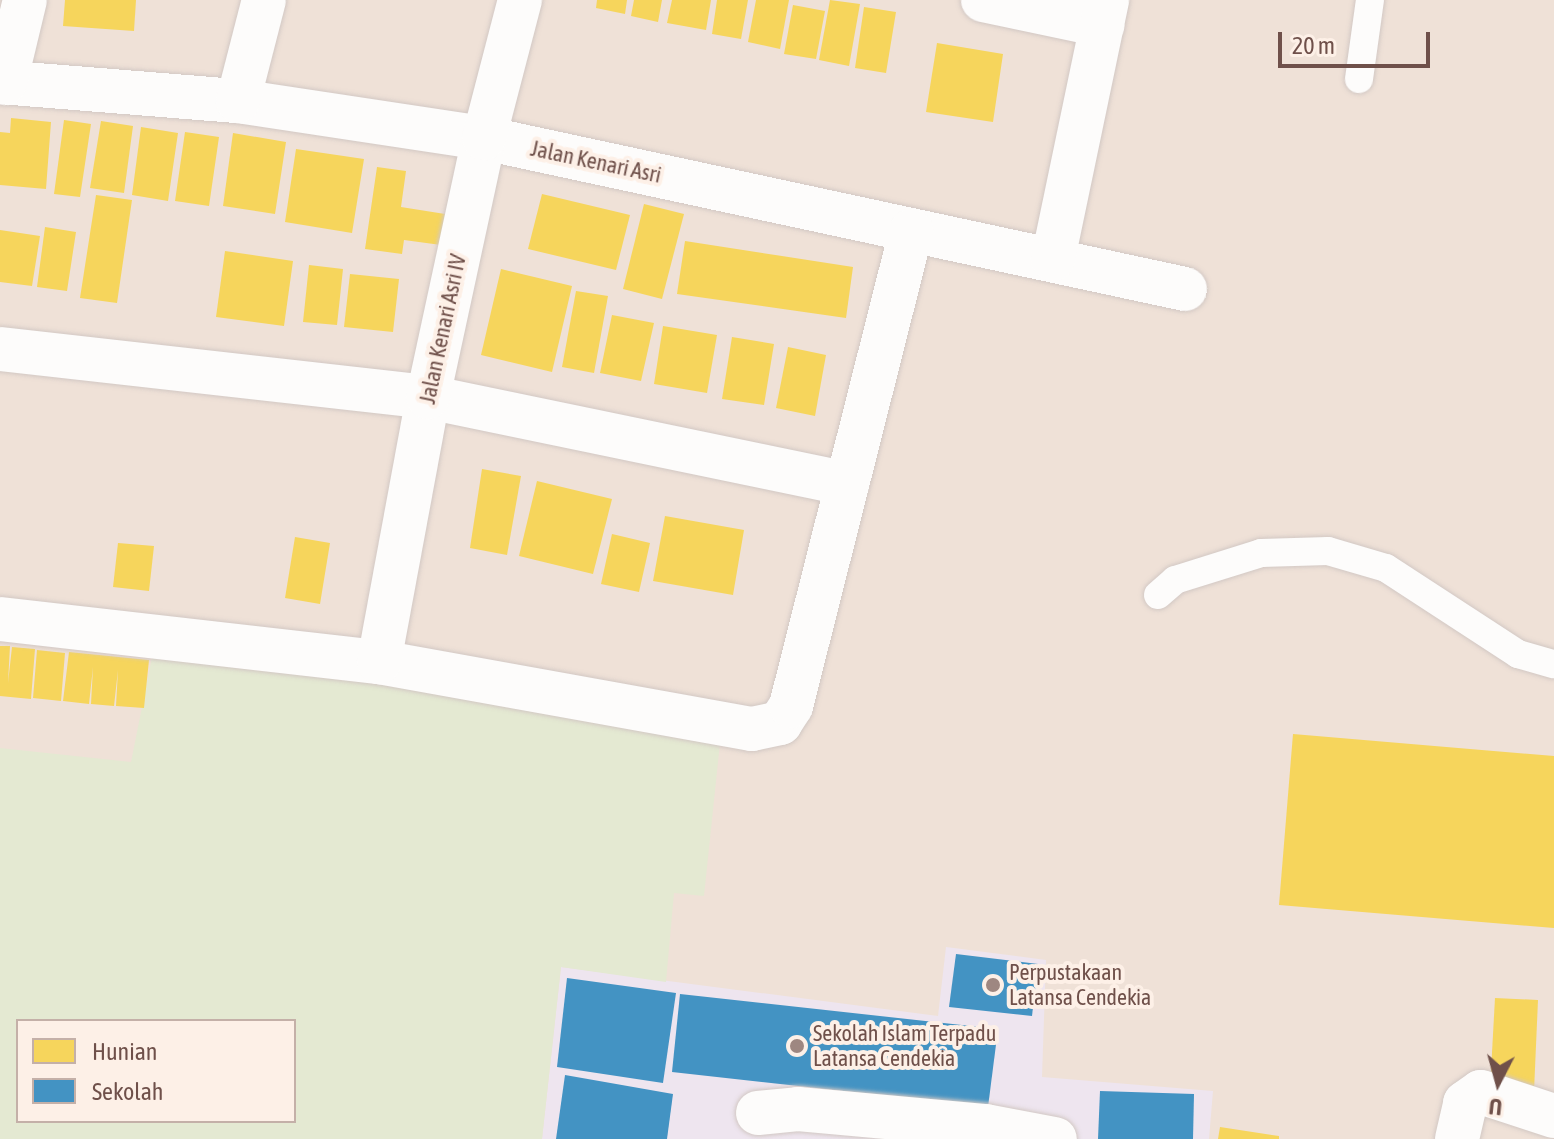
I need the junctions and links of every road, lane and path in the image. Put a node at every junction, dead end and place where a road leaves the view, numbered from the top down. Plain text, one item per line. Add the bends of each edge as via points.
1 (25, 0) edge
2 (264, 0) edge
3 (520, 0) edge
4 (983, 0) edge
5 (1370, 0) edge
6 (1105, 12) edge
7 (1359, 79) dead end
8 (2, 82) edge
9 (238, 101) junction
10 (484, 138) junction
11 (911, 231) junction
12 (1053, 259) junction
13 (1185, 289) dead end
14 (0, 349) edge
15 (428, 397) junction
16 (847, 484) junction
17 (1158, 595) dead end
18 (0, 619) edge
19 (379, 662) junction
20 (1554, 664) edge
21 (758, 1113) dead end
22 (1554, 1116) edge
23 (1055, 1139) edge
24 (1457, 1139) edge

1 - 8 street
2 - 9 street
3 - 10 street, Jalan Kenari Asri IV
4 - 6 street
5 - 7 lane
6 - 12 street
8 - 9 street, Jalan Kenari Asri
9 - 10 street, Jalan Kenari Asri
10 - 11 street, Jalan Kenari Asri
10 - 15 street, Jalan Kenari Asri IV
11 - 12 street, Jalan Kenari Asri
11 - 16 street
12 - 13 street, Jalan Kenari Asri
14 - 15 street
15 - 16 street
15 - 19 street, Jalan Kenari Asri IV
16 - 19 street via 791,706 780,723 752,729
17 - 20 lane via 1175,580 1261,553 1328,551 1386,568 1518,654
18 - 19 street
21 - 23 street via 798,1109 986,1126
22 - 24 street via 1481,1092 1465,1103

